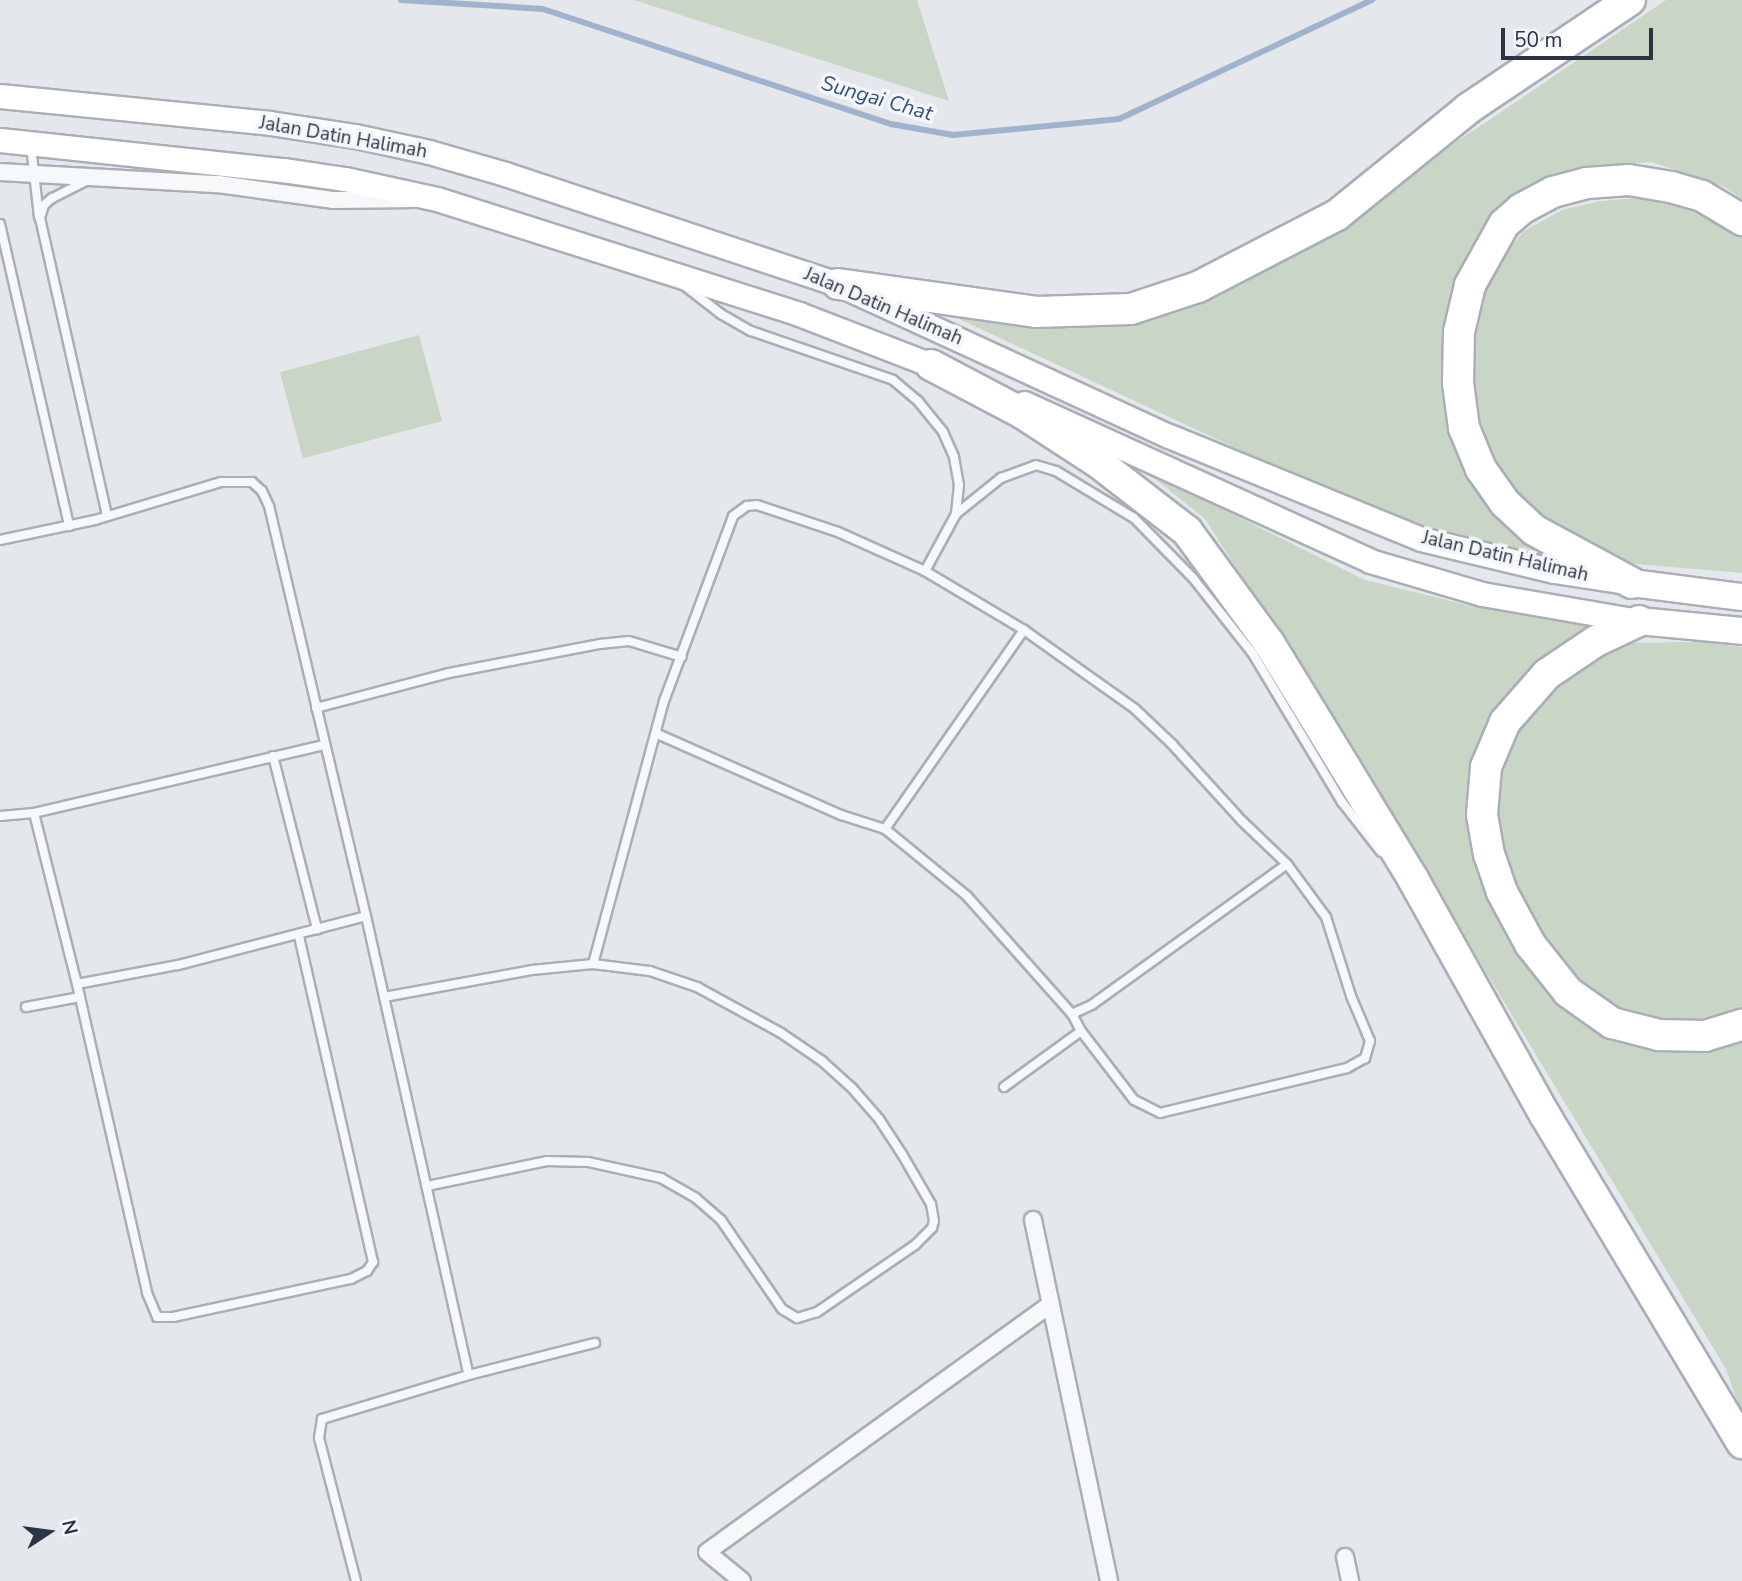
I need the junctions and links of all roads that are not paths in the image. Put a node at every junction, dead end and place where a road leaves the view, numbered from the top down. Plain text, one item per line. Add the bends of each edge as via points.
1 (1630, 0) edge
2 (0, 96) edge
3 (0, 140) edge
4 (31, 143) junction
5 (0, 172) edge
6 (33, 175) junction
7 (93, 178) junction
8 (437, 199) junction
9 (40, 218) junction
10 (1742, 220) edge
11 (0, 224) edge
12 (665, 270) junction
13 (838, 284) junction
14 (931, 365) junction
15 (956, 514) junction
16 (107, 516) junction
17 (69, 526) junction
18 (0, 540) edge
19 (925, 570) junction
20 (1647, 585) junction
21 (1742, 597) edge
22 (1652, 622) junction
23 (1024, 630) junction
24 (1742, 631) edge
25 (682, 657) junction
26 (316, 708) junction
27 (657, 734) junction
28 (323, 745) junction
29 (273, 756) junction
30 (34, 813) junction
31 (0, 816) edge
32 (885, 829) junction
33 (1287, 864) junction
34 (1413, 879) junction
35 (366, 916) junction
36 (317, 929) junction
37 (299, 934) junction
38 (593, 964) junction
39 (77, 984) junction
40 (80, 997) junction
41 (384, 997) junction
42 (26, 1007) dead end
43 (1072, 1014) junction
44 (1742, 1025) edge
45 (1081, 1031) junction
46 (1004, 1087) dead end
47 (427, 1186) junction
48 (1033, 1220) dead end
49 (1051, 1304) junction
50 (595, 1343) dead end
51 (469, 1375) junction
52 (1742, 1443) edge
53 (1345, 1557) dead end
54 (356, 1581) edge
55 (743, 1581) edge
56 (1109, 1581) edge
57 (1350, 1581) edge

1 - 13 highway via 1469,108 1337,215 1198,288 1131,309 1036,312
2 - 13 main road, Jalan Datin Halimah via 270,123 429,152
3 - 4 main road, Jalan Datin Halimah
4 - 6 lane
4 - 8 main road, Jalan Datin Halimah via 283,170
5 - 6 street
6 - 7 street
6 - 9 lane
7 - 8 street via 218,184 334,200
7 - 9 lane via 52,198
8 - 12 main road, Jalan Datin Halimah
9 - 16 lane
10 - 20 highway via 1702,197 1671,187 1629,180 1587,183 1553,192 1521,209 1504,224 1469,285 1458,332 1458,383 1464,428 1481,469 1505,503 1534,530
11 - 17 lane
12 - 14 main road, Jalan Datin Halimah via 799,314
12 - 15 lane via 751,331 893,380 943,432 959,485
13 - 20 main road, Jalan Datin Halimah via 1169,436 1421,540 1554,571
14 - 22 main road, Jalan Datin Halimah via 1075,424 1370,561 1482,594
14 - 34 highway via 1022,413 1187,531 1269,643
15 - 19 lane
15 - 34 lane via 1001,478 1037,465 1056,471 1134,518 1193,578 1254,654 1342,802 1386,856
16 - 17 lane
16 - 26 lane via 221,482 244,481 257,486 269,506
17 - 18 lane
19 - 23 lane
19 - 25 lane via 838,532 757,505 747,506 729,525
20 - 21 main road, Jalan Datin Halimah
22 - 24 main road, Jalan Datin Halimah
22 - 44 highway via 1596,641 1547,674 1505,722 1486,767 1482,815 1489,854 1502,892 1530,944 1568,992 1612,1023 1659,1035 1693,1036
23 - 32 lane
23 - 33 lane via 1135,709
25 - 26 lane via 629,641 600,644 449,673
25 - 27 lane via 664,701
26 - 28 lane
27 - 32 lane via 841,815
27 - 38 lane
28 - 29 lane
28 - 35 lane
29 - 30 lane
29 - 36 lane
30 - 31 lane
30 - 39 lane
32 - 43 lane via 967,896
33 - 43 lane via 1093,1004
33 - 45 lane via 1326,917 1350,996 1370,1041 1365,1058 1347,1068 1160,1113 1134,1100
34 - 52 highway via 1545,1115
35 - 36 lane
35 - 41 lane
36 - 37 lane
37 - 39 lane via 178,965
37 - 40 lane via 372,1249 369,1269 351,1279 157,1317 147,1293
38 - 41 lane via 532,970
38 - 47 lane via 650,971 697,987 822,1061 879,1119 895,1142 931,1204 932,1228 915,1245 817,1312 797,1318 782,1310 721,1220 696,1198 661,1178 588,1162 547,1161
39 - 40 lane
40 - 42 lane
41 - 47 lane
43 - 45 lane
45 - 46 lane
47 - 51 lane
48 - 49 street
49 - 55 street via 707,1552
49 - 56 street
50 - 51 lane
51 - 54 lane via 322,1419 319,1437
53 - 57 street

